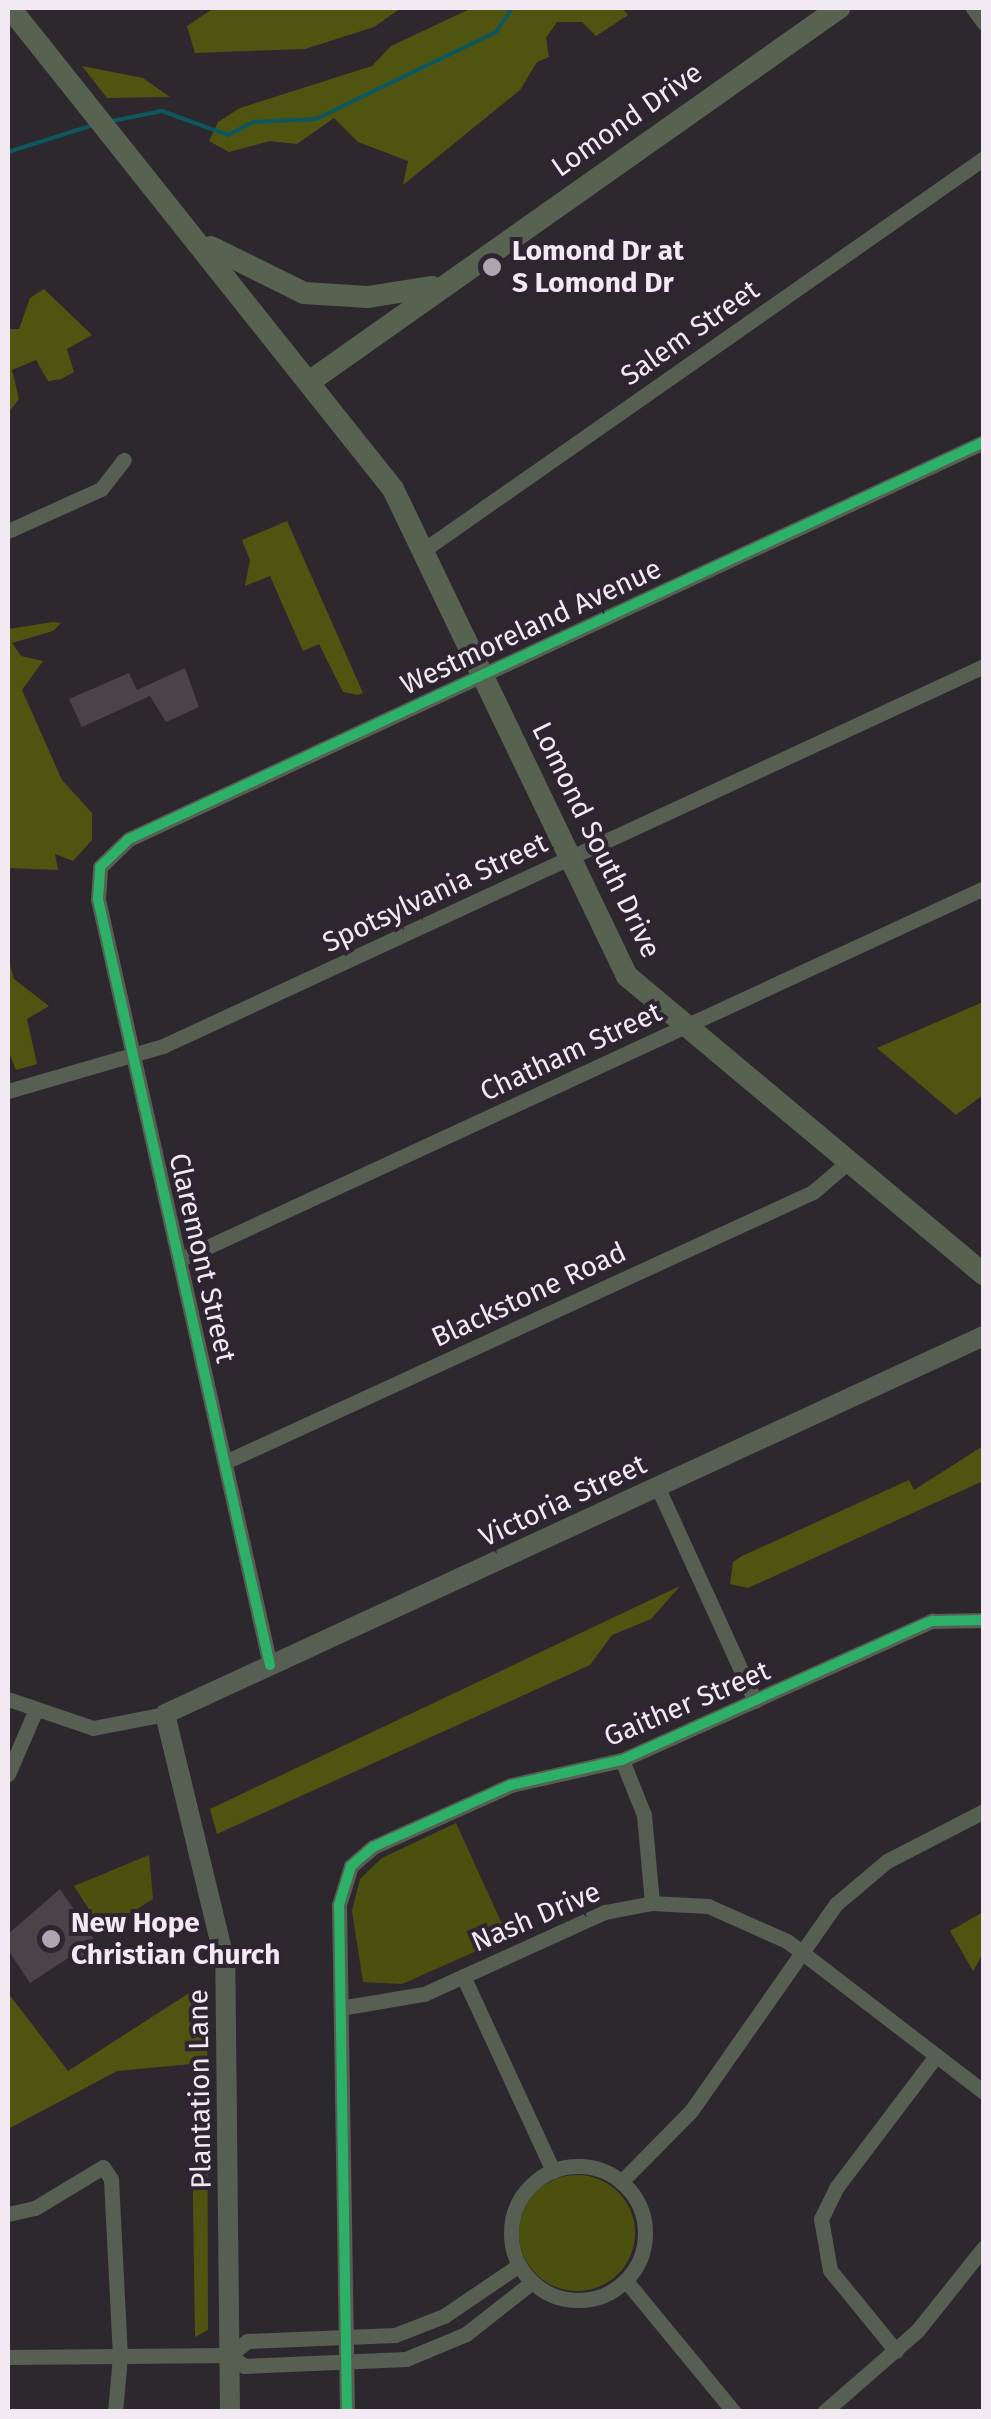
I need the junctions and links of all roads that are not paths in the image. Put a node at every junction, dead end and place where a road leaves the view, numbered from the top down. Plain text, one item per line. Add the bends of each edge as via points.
1 (10, 8) edge
2 (839, 8) edge
3 (972, 8) edge
4 (984, 23) edge
5 (984, 158) edge
6 (184, 225) junction
7 (449, 282) junction
8 (308, 382) junction
9 (984, 442) edge
10 (124, 460) dead end
11 (8, 530) edge
12 (425, 549) junction
13 (984, 666) edge
14 (483, 674) junction
15 (568, 858) junction
16 (104, 861) joint
17 (984, 888) edge
18 (684, 1028) junction
19 (134, 1057) junction
20 (8, 1091) edge
21 (848, 1162) junction
22 (180, 1260) junction
23 (984, 1274) edge
24 (984, 1336) edge
25 (225, 1462) junction
26 (658, 1488) junction
27 (984, 1620) edge
28 (270, 1666) junction
29 (8, 1700) edge
30 (756, 1701) junction
31 (34, 1714) junction
32 (164, 1714) junction
33 (622, 1760) junction
34 (8, 1774) edge
35 (984, 1811) edge
36 (652, 1903) junction
37 (800, 1951) junction
38 (463, 1976) junction
39 (346, 2007) junction
40 (936, 2056) junction
41 (984, 2092) edge
42 (553, 2171) junction
43 (621, 2182) junction
44 (8, 2214) edge
45 (984, 2247) edge
46 (519, 2265) junction
47 (626, 2281) junction
48 (532, 2282) junction
49 (346, 2340) junction
50 (896, 2352) junction
51 (230, 2355) junction
52 (120, 2356) junction
53 (8, 2357) edge
54 (346, 2364) junction
55 (115, 2412) edge
56 (230, 2412) edge
57 (347, 2412) edge
58 (734, 2412) edge
59 (824, 2412) edge

1 - 6 main road, Lomond Drive
2 - 7 main road, Lomond Drive
3 - 4 street
5 - 12 street, Salem Street
6 - 7 main road, Lomond Drive via 251,273 304,293 368,297
6 - 8 main road, Lomond Drive
7 - 8 main road, Lomond Drive
8 - 12 main road, Lomond South Drive via 393,489
9 - 14 street, Westmoreland Avenue
10 - 11 street via 101,489
12 - 14 main road, Lomond South Drive
13 - 15 street, Spotsylvania Street
14 - 15 main road, Lomond South Drive
14 - 16 street, Westmoreland Avenue via 129,839
15 - 18 main road, Lomond South Drive via 627,976
15 - 19 street, Spotsylvania Street
16 - 19 street, Claremont Street via 98,899
17 - 18 street, Chatham Street
18 - 21 main road, Lomond South Drive
18 - 22 street, Chatham Street
19 - 20 street, Spotsylvania Street
19 - 22 street, Claremont Street
21 - 23 main road, Lomond South Drive
21 - 25 street, Blackstone Road via 813,1192
22 - 25 street, Claremont Street
24 - 26 street, Victoria Street
25 - 28 street, Claremont Street
26 - 28 street, Victoria Street
26 - 30 street
27 - 30 street, Gaither Street via 932,1621
28 - 32 street, Victoria Street
29 - 31 street
30 - 33 street, Gaither Street
31 - 32 street via 109,1728
31 - 34 street
32 - 51 street, Plantation Lane via 224,1962
33 - 36 street via 644,1815
33 - 39 street, Gaither Street via 511,1786 361,1855 344,1878 338,1905
35 - 37 street via 887,1861 836,1904
36 - 37 street, Nash Drive via 726,1911
36 - 38 street, Nash Drive via 570,1924
37 - 40 street, Nash Drive
37 - 43 street via 692,2111
38 - 39 street, Nash Drive via 394,2003
38 - 42 street
39 - 49 street, Gaither Street
40 - 41 street, Nash Drive
40 - 50 street via 821,2219 830,2270
42 - 43 street via 592,2168
42 - 46 street via 529,2187 514,2214
43 - 47 street via 641,2209 646,2236
44 - 52 street via 35,2208 94,2166 109,2171
45 - 50 street
46 - 48 street
46 - 49 street via 444,2316 395,2335
47 - 48 street via 581,2300
47 - 58 street
48 - 54 street via 450,2343 406,2359
49 - 51 street via 248,2341
49 - 54 street, Gaither Street
50 - 59 street
51 - 52 street
51 - 54 street via 244,2366
51 - 56 street, Plantation Lane
52 - 53 street
52 - 55 street
54 - 57 street, Gaither Street

